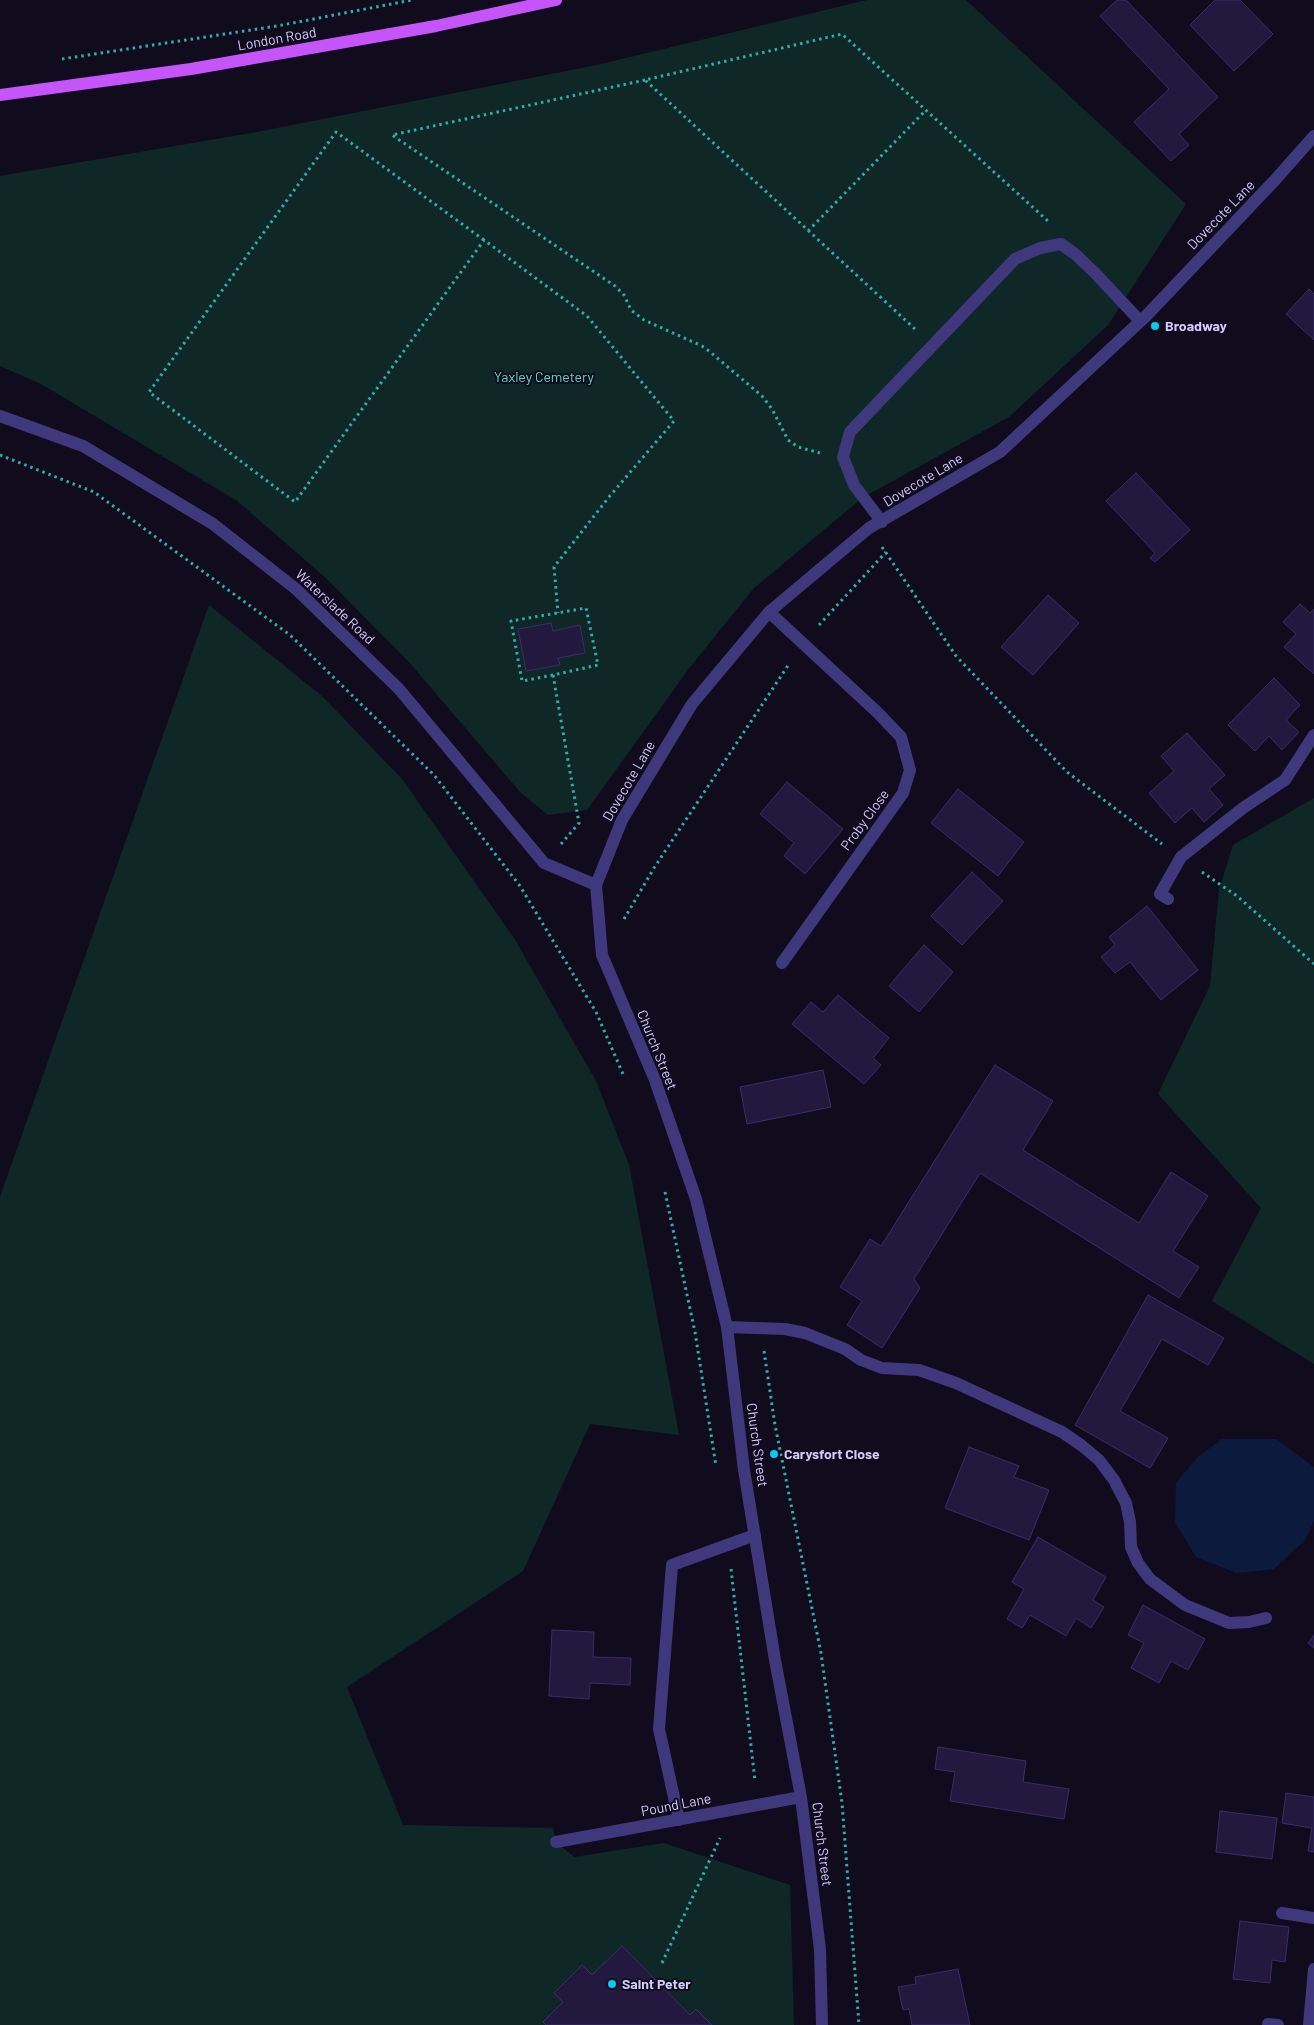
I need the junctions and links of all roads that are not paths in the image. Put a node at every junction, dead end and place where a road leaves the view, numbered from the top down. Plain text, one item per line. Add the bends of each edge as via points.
1 (556, 0) edge
2 (0, 95) edge
3 (1314, 136) edge
4 (1140, 321) junction
5 (0, 416) edge
6 (882, 522) junction
7 (769, 612) junction
8 (1314, 735) edge
9 (596, 885) junction
10 (1168, 899) dead end
11 (782, 963) dead end
12 (727, 1327) junction
13 (755, 1535) junction
14 (1266, 1618) dead end
15 (801, 1796) junction
16 (679, 1820) junction
17 (556, 1842) dead end
18 (1282, 1913) dead end
19 (1314, 1918) edge
20 (1314, 1969) edge
21 (822, 2025) edge
22 (1308, 2025) edge

1 - 2 main road, London Road via 436,26 191,69
3 - 4 street, Dovecote Lane
4 - 6 street, Dovecote Lane via 1000,452
4 - 6 street via 1075,254 1061,244 1040,248 1015,259 850,432 843,457 854,485
5 - 9 street, Waterslade Road via 83,446 213,524 296,589 398,689 544,863
6 - 7 street, Dovecote Lane via 869,528
7 - 9 street, Dovecote Lane via 692,704 622,820
7 - 11 street, Proby Close via 901,737 910,770 903,793
8 - 10 street via 1285,780 1181,857 1160,894
9 - 12 street, Church Street via 602,956 655,1080 696,1199
12 - 13 street, Church Street
12 - 14 street via 805,1333 882,1368 919,1370 956,1383 1062,1432 1099,1460 1114,1480 1126,1503 1131,1547 1150,1579 1185,1605 1229,1623
13 - 15 street, Church Street
13 - 16 street via 672,1566 659,1729
15 - 16 street, Pound Lane
15 - 21 street, Church Street via 820,1949
16 - 17 street, Pound Lane
18 - 19 street
20 - 22 street

